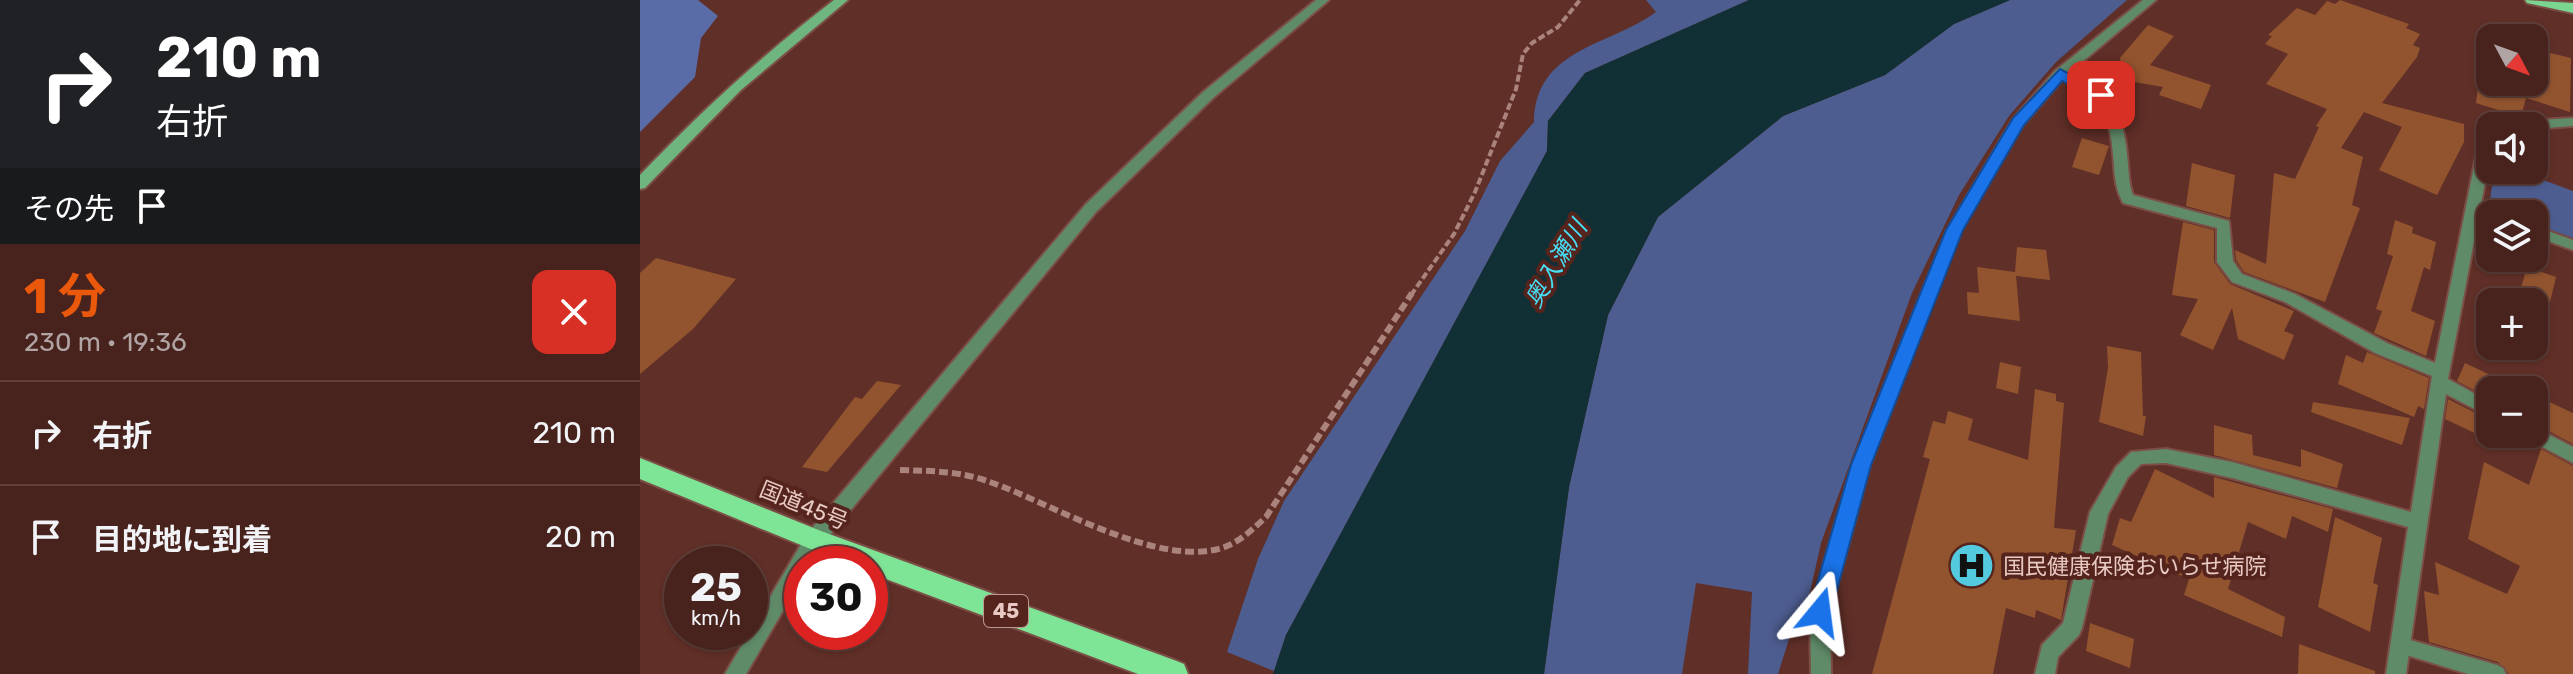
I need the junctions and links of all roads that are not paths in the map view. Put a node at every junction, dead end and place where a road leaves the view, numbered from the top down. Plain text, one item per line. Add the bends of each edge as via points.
1 (842, 0) edge
2 (1323, 0) edge
3 (2150, 0) edge
4 (2532, 0) edge
5 (2573, 8) edge
6 (2060, 74) junction
7 (2573, 122) edge
8 (2548, 124) edge
9 (640, 184) edge
10 (2476, 236) edge
11 (2548, 236) edge
12 (2573, 245) edge
13 (2440, 378) junction
14 (2476, 401) edge
15 (2548, 442) edge
16 (2573, 456) edge
17 (640, 468) edge
18 (2419, 522) junction
19 (826, 544) junction
20 (2400, 645) junction
21 (735, 674) edge
22 (1174, 674) edge
23 (1821, 674) edge
24 (2045, 674) edge
25 (2396, 674) edge
26 (2497, 674) edge

1 - 9 main road via 677,144
2 - 19 street via 1208,95 1091,208 876,465
3 - 6 street
4 - 5 main road
6 - 13 street via 2091,88 2109,104 2128,199 2224,225 2225,262 2237,278 2290,298
6 - 23 street via 2018,122 1954,230 1894,376 1861,465 1820,612
7 - 8 street
10 - 13 street
11 - 12 lane
13 - 14 street
13 - 18 street
15 - 16 street
17 - 19 highway, 国道45号 / 45
18 - 20 street
18 - 24 street via 2232,470 2166,456 2137,457 2099,512 2072,628 2049,652
19 - 21 street
19 - 22 highway, 国道45号 / 45
20 - 25 street
20 - 26 lane

